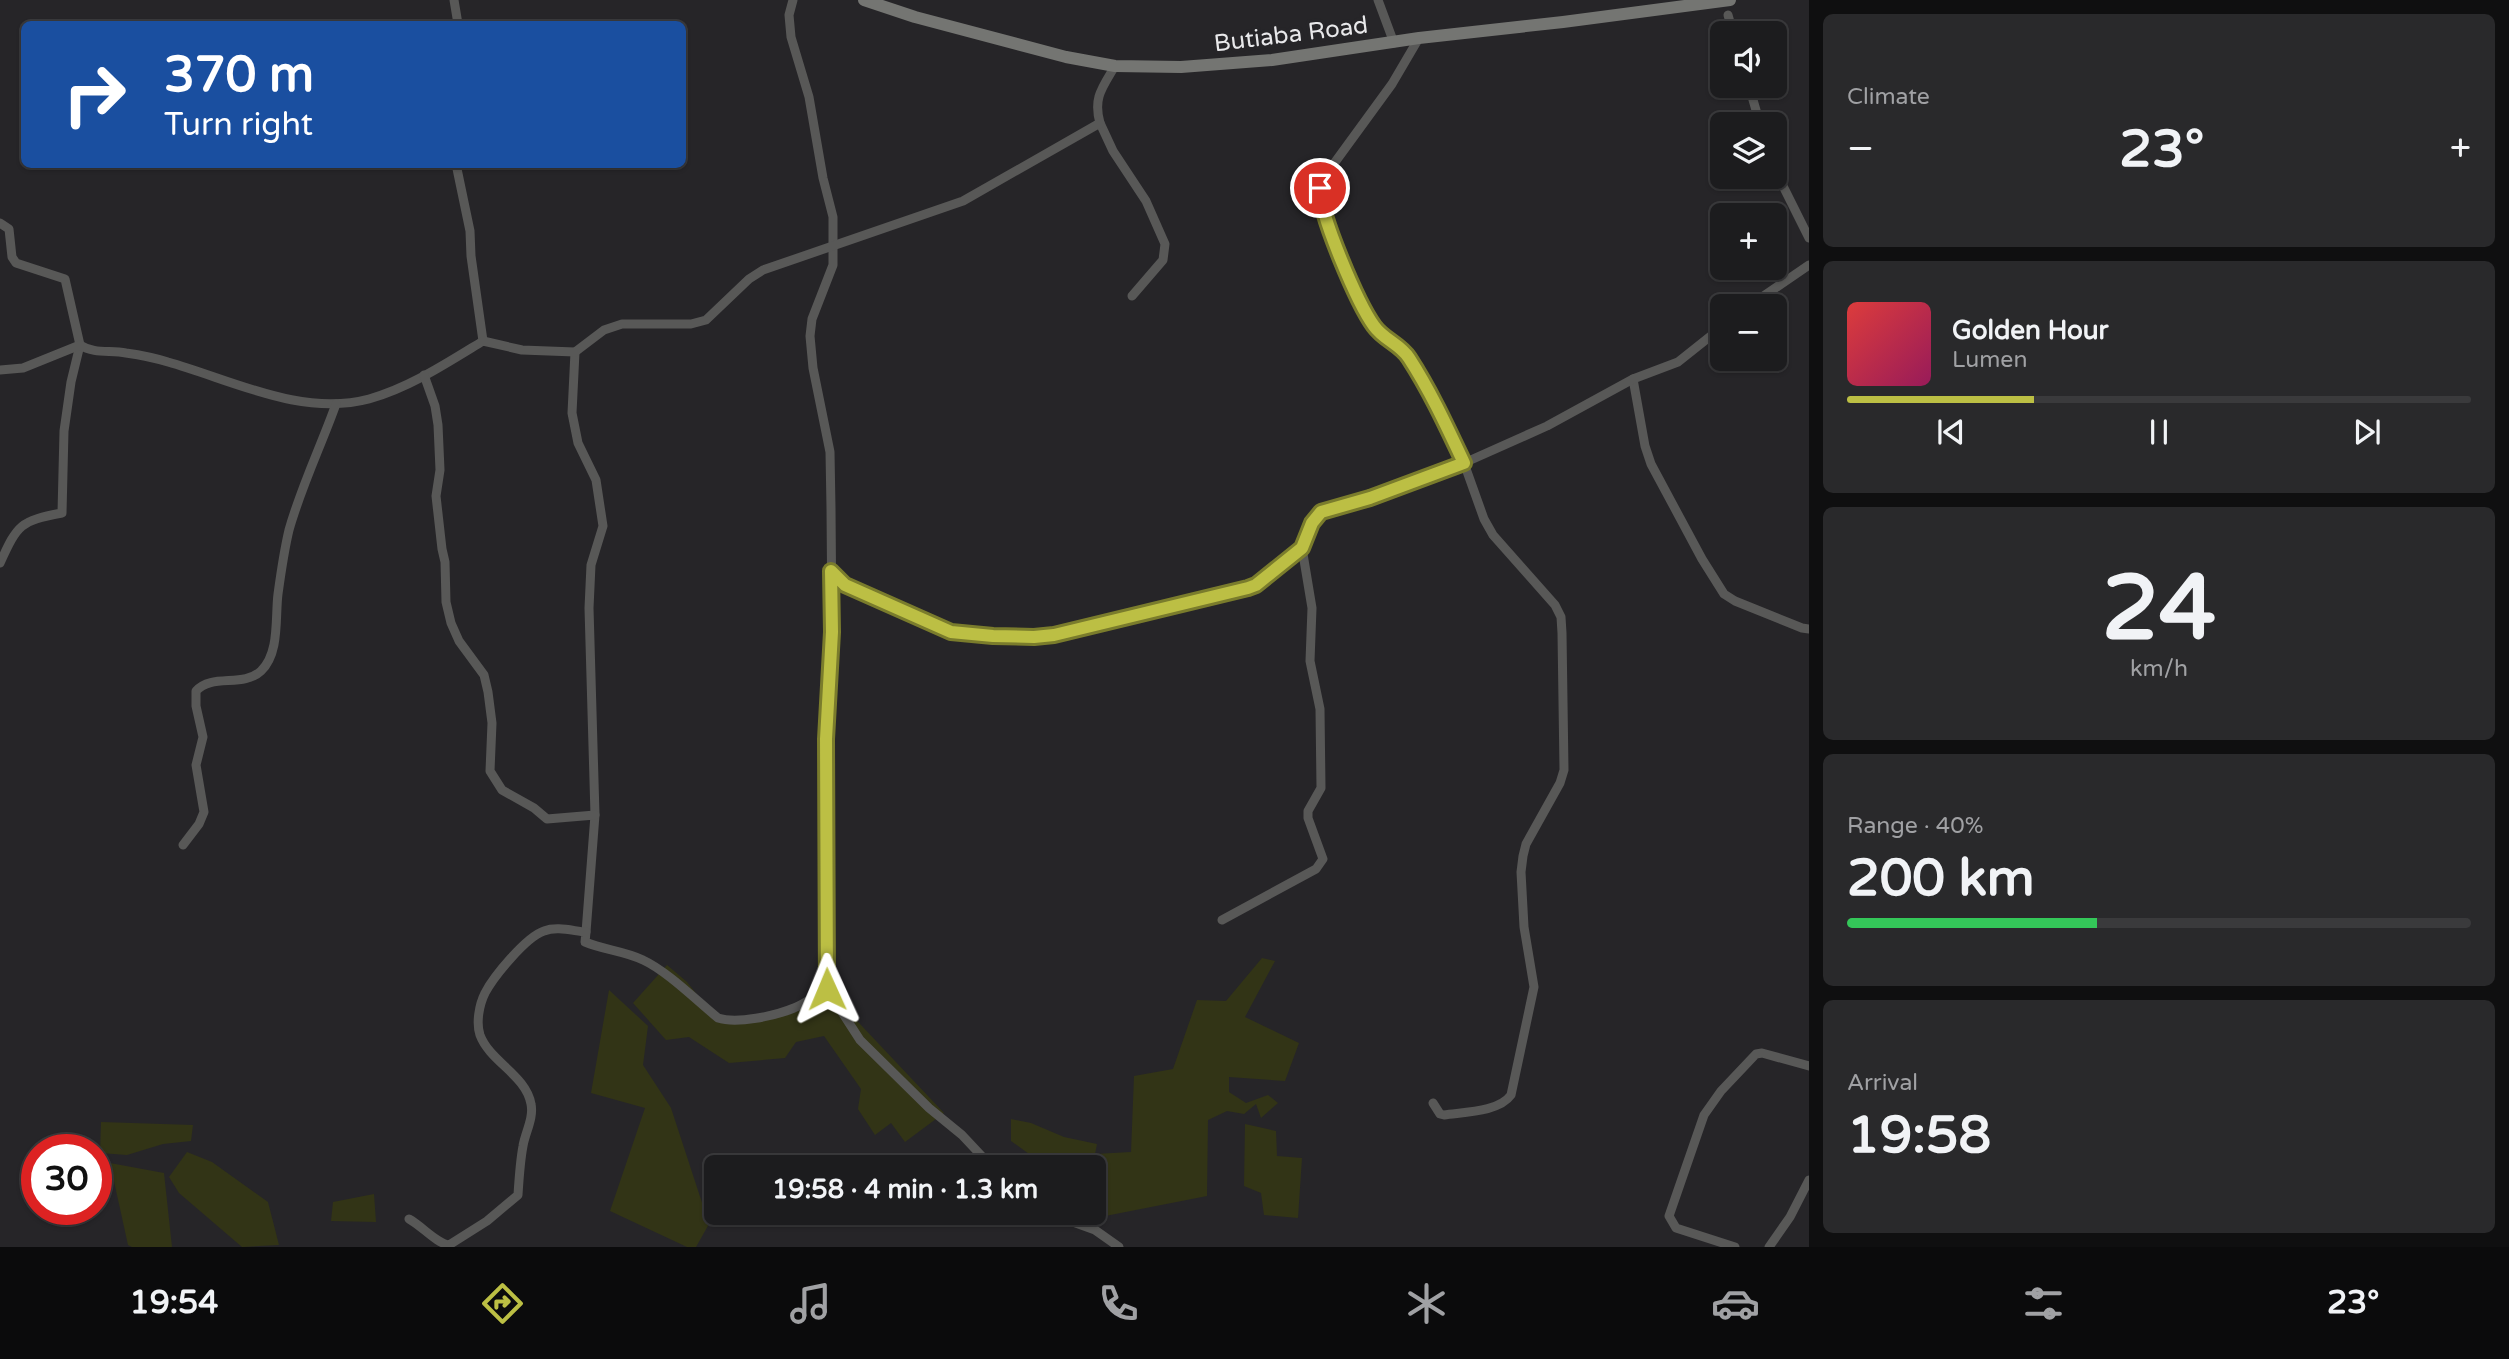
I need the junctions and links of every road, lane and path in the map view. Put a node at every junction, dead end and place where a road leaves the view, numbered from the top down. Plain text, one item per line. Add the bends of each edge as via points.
1 (454, 0) edge
2 (793, 0) edge
3 (864, 0) edge
4 (1378, 0) edge
5 (1724, 0) edge
6 (1728, 15) dead end
7 (458, 21) edge
8 (1730, 21) edge
9 (1419, 38) junction
10 (1394, 43) junction
11 (1115, 66) junction
12 (1100, 123) junction
13 (457, 168) edge
14 (1785, 189) edge
15 (0, 223) edge
16 (1809, 237) edge
17 (834, 244) junction
18 (1809, 265) edge
19 (1767, 294) edge
20 (1132, 296) dead end
21 (1710, 337) edge
22 (483, 341) junction
23 (80, 345) junction
24 (575, 352) junction
25 (0, 370) edge
26 (424, 375) junction
27 (1633, 379) junction
28 (336, 404) junction
29 (1464, 463) junction
30 (1302, 548) junction
31 (0, 562) edge
32 (831, 571) junction
33 (1809, 628) edge
34 (595, 816) junction
35 (183, 845) dead end
36 (1222, 920) dead end
37 (586, 932) junction
38 (827, 989) junction
39 (1809, 1066) edge
40 (1433, 1103) dead end
41 (981, 1155) edge
42 (1809, 1180) edge
43 (409, 1219) dead end
44 (1081, 1225) edge
45 (1119, 1247) edge
46 (1735, 1247) edge
47 (1769, 1247) edge

1 - 7 street
2 - 17 street via 791,37 809,97 832,208
3 - 11 main road, Butiaba Road via 1027,48
4 - 10 street
5 - 9 main road, Butiaba Road
6 - 8 street
9 - 10 main road, Butiaba Road
9 - 29 street via 1392,84 1322,180 1320,197 1344,267 1373,325 1407,355
10 - 11 main road, Butiaba Road via 1225,65
11 - 12 street via 1096,107
12 - 17 street via 962,201
12 - 20 street via 1146,201 1165,244 1163,260
13 - 22 street via 470,231
14 - 16 street
15 - 23 street via 9,229 16,263 65,279
17 - 24 street via 749,279 706,320 622,324 604,330
17 - 32 street via 833,265 810,336 830,452
18 - 19 street
21 - 27 street via 1678,362
22 - 24 street via 522,350
22 - 26 street
23 - 25 street via 23,368
23 - 28 street via 168,362 305,402
23 - 31 street via 64,431 62,513 33,518 20,526
24 - 34 street via 572,413 578,443 596,480 603,526 591,565 589,608
26 - 28 street via 370,399
26 - 34 street via 437,414 440,470 436,496 446,602 459,641 484,675 492,723 490,771 502,789 547,819
27 - 29 street via 1547,426
27 - 33 street via 1651,464 1724,594
28 - 35 street via 290,529 268,661 253,676 206,684 196,691 204,737 196,765 204,812
29 - 30 street via 1321,512
29 - 40 street via 1488,527 1561,617 1565,756 1560,783 1522,856 1524,927 1534,987 1511,1095 1495,1106 1444,1115
30 - 32 street via 1256,585 1241,591 1034,637 951,632 845,585
30 - 36 street via 1312,608 1311,672 1320,709 1321,788 1308,818 1323,859 1316,869
32 - 38 street
34 - 37 street
37 - 38 street via 585,942 650,964 725,1020 780,1013
37 - 43 street via 555,928 539,933 490,985 480,1008 480,1034 485,1044 523,1087 531,1106 516,1198 449,1245
38 - 41 street via 860,1040
39 - 46 street via 1756,1054 1704,1115 1670,1222 1675,1228
42 - 47 street
44 - 45 street

